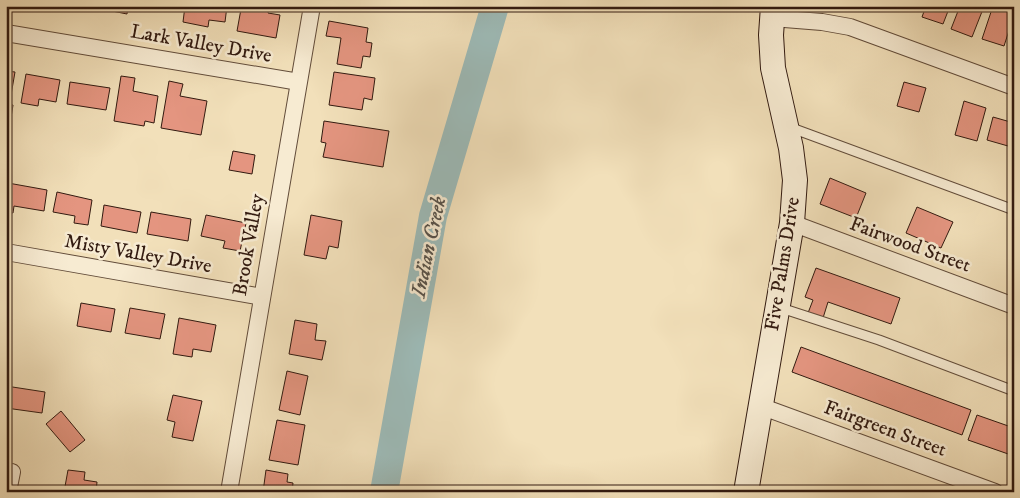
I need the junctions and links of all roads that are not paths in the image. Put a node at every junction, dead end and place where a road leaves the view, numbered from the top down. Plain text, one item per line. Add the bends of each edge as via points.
1 (312, 6) edge
2 (772, 12) edge
3 (6, 33) edge
4 (300, 82) junction
5 (1014, 87) edge
6 (786, 126) junction
7 (1014, 210) edge
8 (792, 223) junction
9 (6, 252) edge
10 (262, 297) junction
11 (1014, 306) edge
12 (778, 307) junction
13 (1014, 391) edge
14 (760, 406) junction
15 (12, 472) dead end
16 (8, 492) edge
17 (229, 492) edge
18 (746, 492) edge
19 (995, 492) edge

1 - 4 street, Brook Valley
2 - 5 street via 850,27
2 - 6 street, Five Palms Drive via 773,68
3 - 4 street, Lark Valley Drive
4 - 10 street, Brook Valley
6 - 7 lane
6 - 8 street, Five Palms Drive via 795,180
8 - 11 street, Fairwood Street
8 - 12 street, Five Palms Drive
9 - 10 street, Misty Valley Drive
10 - 17 street, Brook Valley
12 - 13 lane via 879,340
12 - 14 street, Five Palms Drive
14 - 18 street, Five Palms Drive
14 - 19 street, Fairgreen Street
15 - 16 street

